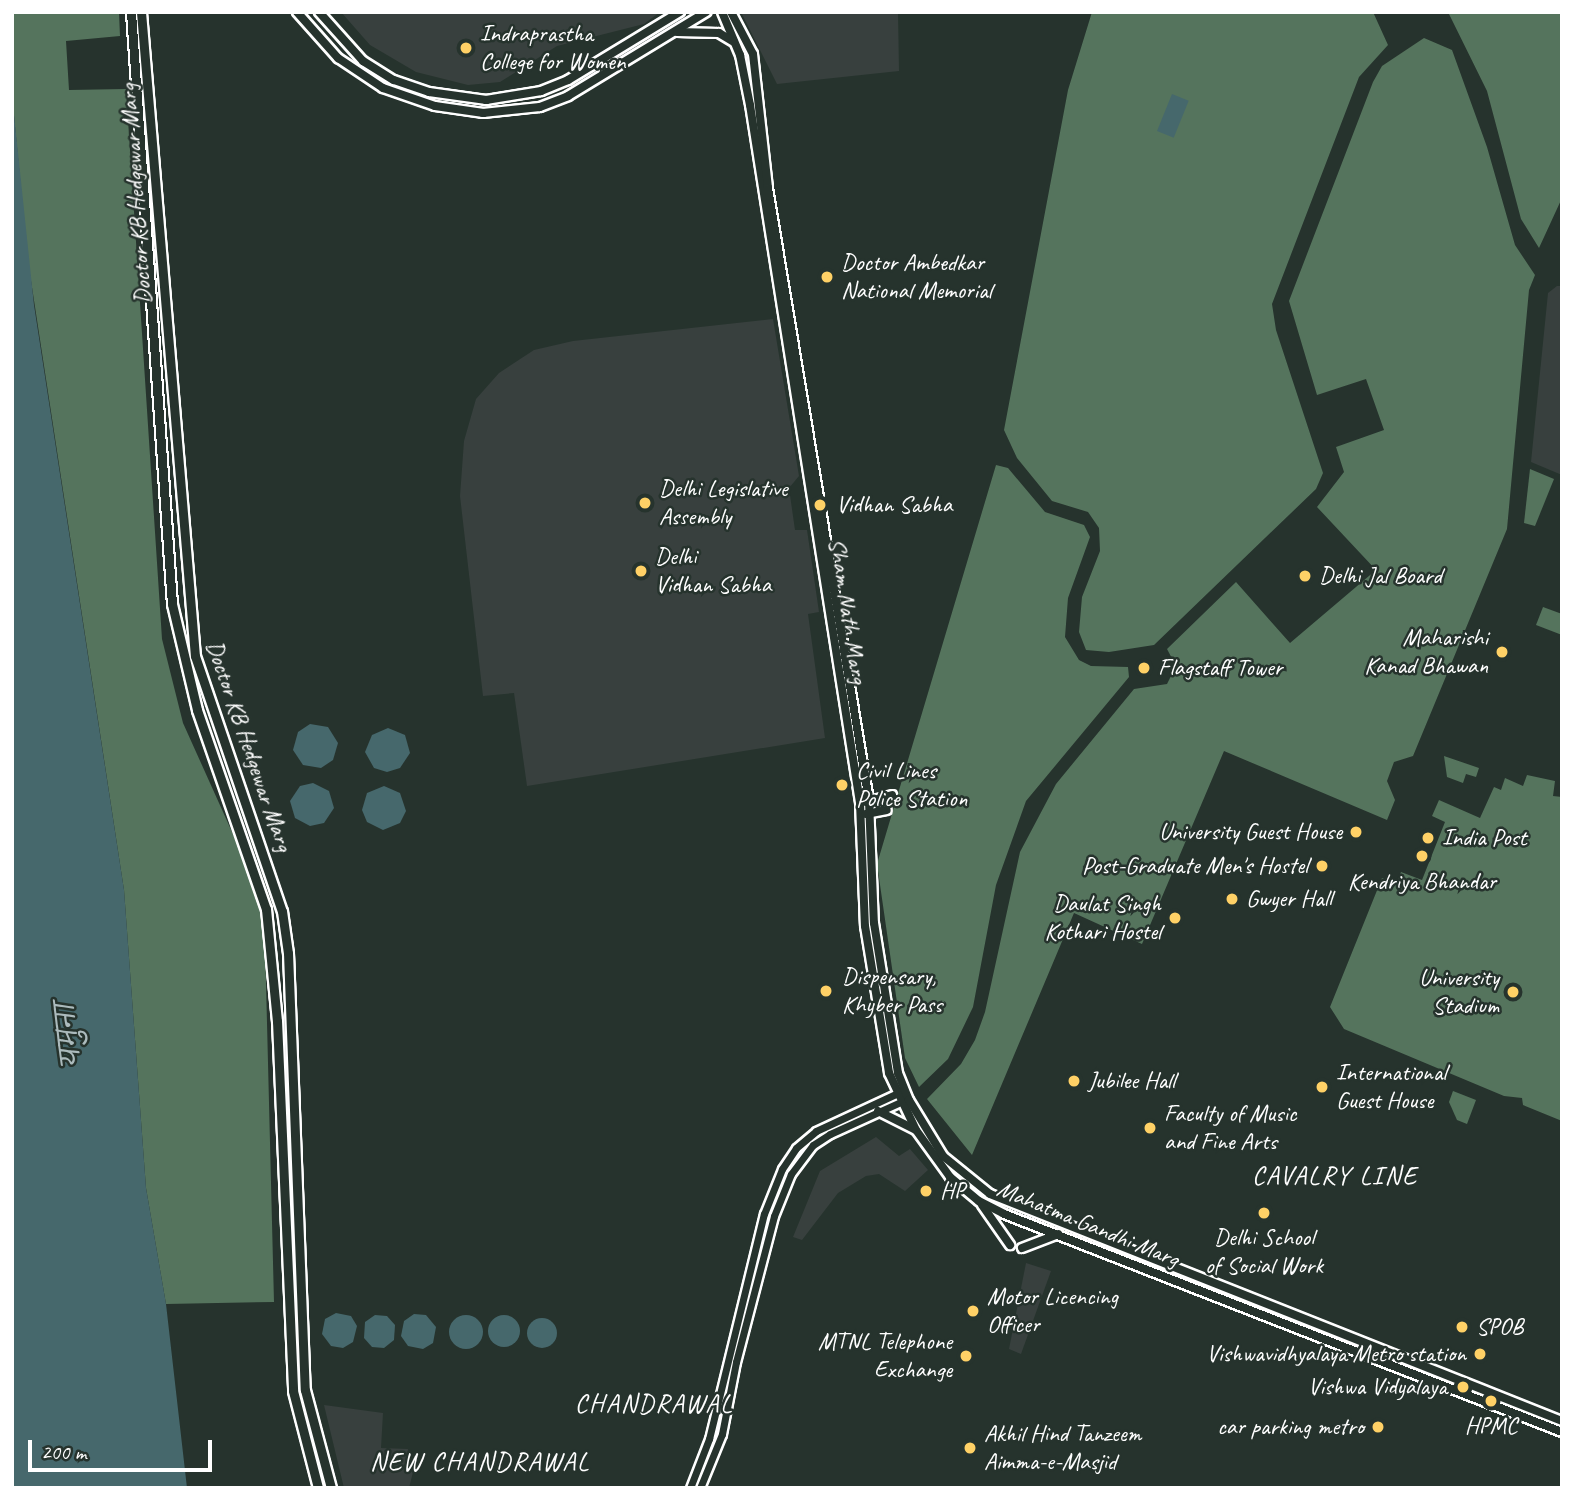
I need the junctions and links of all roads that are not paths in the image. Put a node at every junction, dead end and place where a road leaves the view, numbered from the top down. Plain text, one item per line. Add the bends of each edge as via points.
1 (131, 12) edge
2 (141, 12) edge
3 (297, 12) edge
4 (319, 12) edge
5 (680, 12) edge
6 (706, 12) edge
7 (722, 12) edge
8 (731, 12) edge
9 (674, 32) junction
10 (734, 42) junction
11 (892, 794) dead end
12 (864, 802) junction
13 (247, 805) junction
14 (233, 810) junction
15 (887, 810) dead end
16 (865, 815) junction
17 (279, 1046) junction
18 (292, 1047) junction
19 (905, 1090) junction
20 (896, 1094) junction
21 (909, 1099) junction
22 (900, 1103) junction
23 (878, 1111) junction
24 (916, 1130) junction
25 (979, 1201) junction
26 (1060, 1233) junction
27 (1010, 1245) dead end
28 (1022, 1248) dead end
29 (1494, 1393) junction
30 (1490, 1404) junction
31 (1562, 1421) edge
32 (1562, 1432) edge
33 (318, 1488) edge
34 (331, 1488) edge
35 (690, 1488) edge
36 (700, 1488) edge

1 - 14 highway, Doctor KB Hedgewar Marg via 172,604 189,684
2 - 13 highway, Doctor KB Hedgewar Marg via 195,656
3 - 9 main road via 338,58 383,88 435,106 483,113 540,107 568,96
4 - 5 main road via 363,61 394,80 429,92 486,100 541,91 568,80
6 - 9 main road
7 - 10 main road, Sham Nath Marg
8 - 12 main road, Sham Nath Marg via 753,54 768,188
9 - 10 main road via 719,33
10 - 12 main road, Sham Nath Marg via 750,105
11 - 12 main road
12 - 16 main road, Sham Nath Marg
13 - 14 highway
13 - 18 highway, Doctor KB Hedgewar Marg via 281,908
14 - 17 highway, Doctor KB Hedgewar Marg via 266,909
15 - 16 main road
16 - 19 main road, Sham Nath Marg via 874,923 898,1073
16 - 20 main road, Sham Nath Marg via 866,939 888,1073
17 - 18 highway
17 - 33 highway, Doctor KB Hedgewar Marg via 293,1391
18 - 34 highway, Doctor KB Hedgewar Marg via 305,1390
19 - 20 main road
19 - 21 main road, Sham Nath Marg
20 - 22 main road, Sham Nath Marg
20 - 35 main road via 816,1131 796,1148 782,1170 764,1213 709,1439
21 - 22 main road
21 - 29 main road, Mahatma Gandhi Marg via 943,1156 981,1189
22 - 23 main road
22 - 24 main road, Sham Nath Marg
23 - 24 main road
23 - 36 main road via 813,1145 785,1187 736,1362 722,1434
24 - 25 main road, Mahatma Gandhi Marg via 950,1177
25 - 26 main road, Mahatma Gandhi Marg
25 - 27 main road
26 - 28 main road
26 - 30 main road, Mahatma Gandhi Marg
29 - 30 main road
29 - 31 main road, Mahatma Gandhi Marg
30 - 32 main road, Mahatma Gandhi Marg

